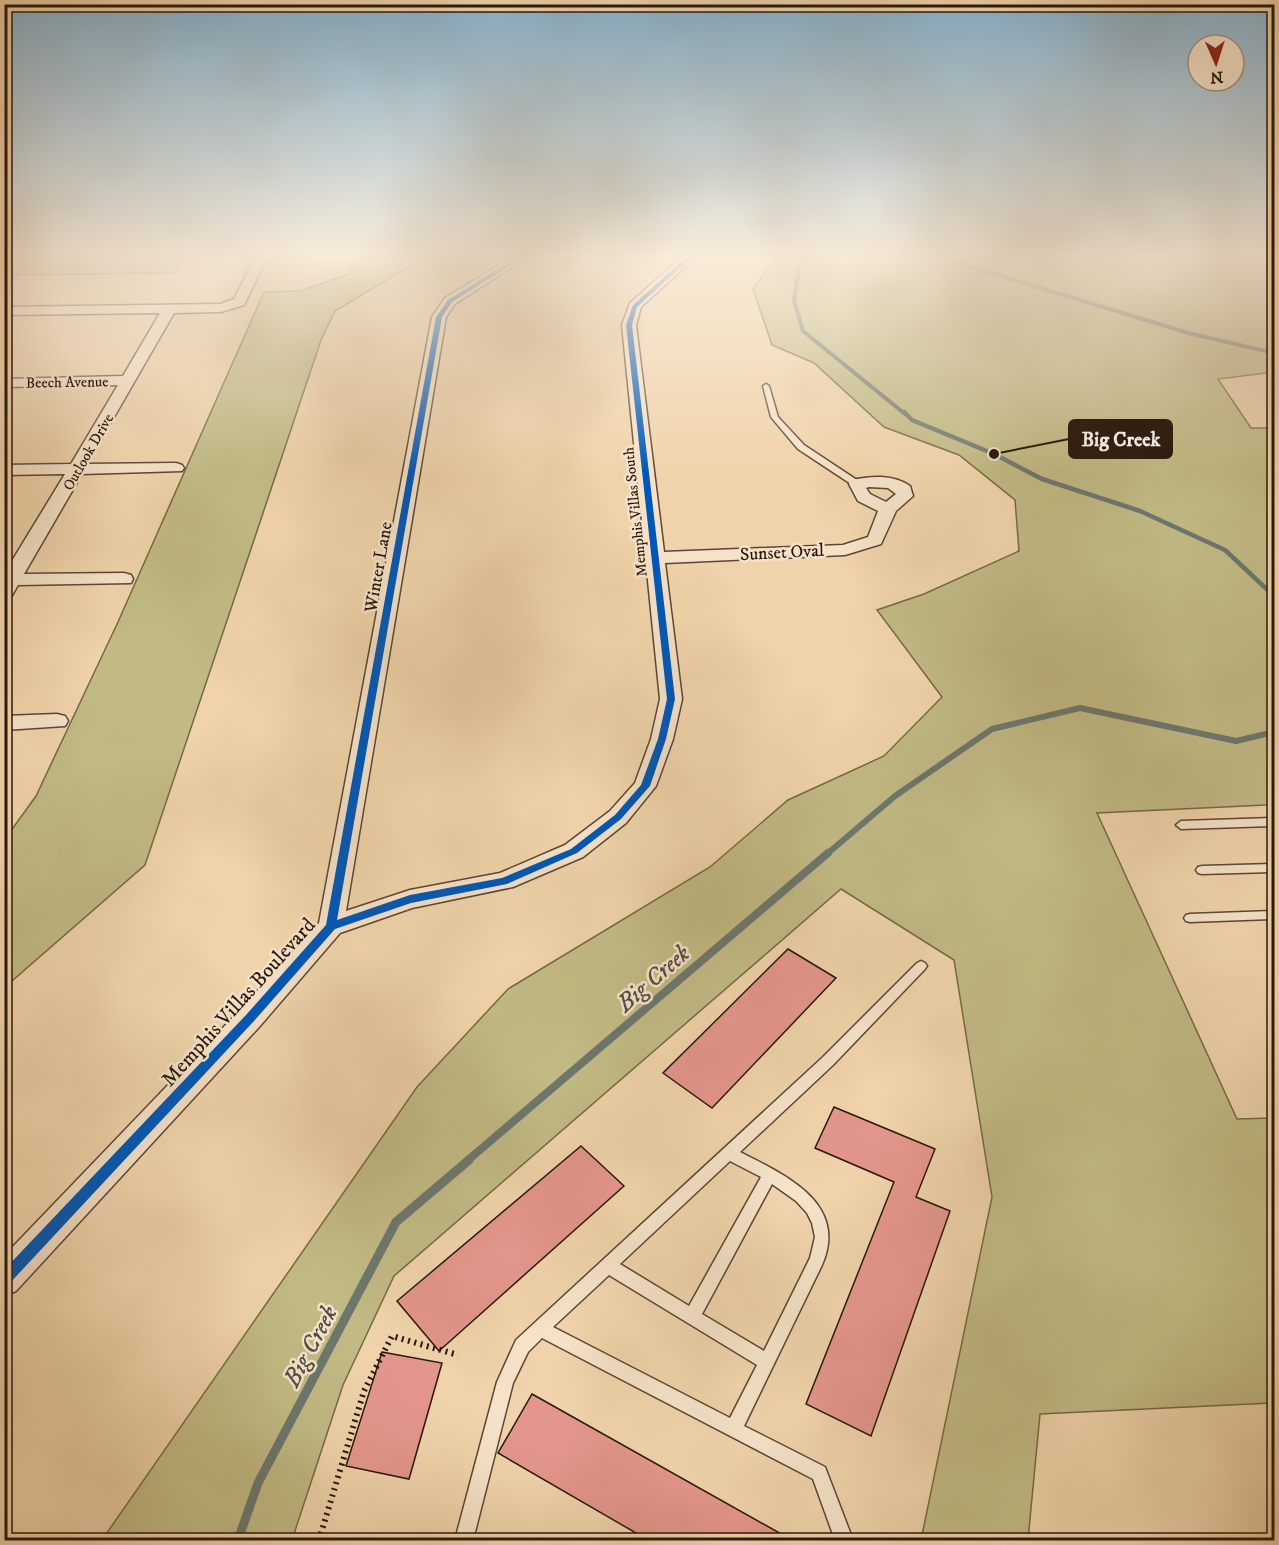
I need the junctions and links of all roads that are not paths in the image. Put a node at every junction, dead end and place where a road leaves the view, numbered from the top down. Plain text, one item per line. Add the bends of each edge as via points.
1 (159, 328) edge
2 (437, 328) edge
3 (629, 328) edge
4 (130, 380) junction
5 (4, 383) edge
6 (766, 386) dead end
7 (176, 468) dead end
8 (79, 469) junction
9 (4, 470) edge
10 (858, 484) junction
11 (888, 509) junction
12 (655, 558) junction
13 (124, 579) dead end
14 (7, 585) edge
15 (57, 721) dead end
16 (4, 723) edge
17 (645, 786) joint
18 (1274, 821) edge
19 (1181, 825) dead end
20 (1275, 868) edge
21 (1202, 870) dead end
22 (1275, 915) edge
23 (1190, 918) dead end
24 (331, 926) junction
25 (921, 966) dead end
26 (729, 1154) junction
27 (769, 1176) junction
28 (609, 1266) junction
29 (4, 1280) edge
30 (692, 1317) junction
31 (540, 1329) junction
32 (767, 1362) junction
33 (734, 1429) junction
34 (464, 1540) edge
35 (844, 1540) edge

1 - 4 street, Outlook Drive
2 - 24 street, Winter Lane
3 - 12 street, Memphis Villas South
4 - 5 street, Beech Avenue
4 - 8 street, Outlook Drive
6 - 10 lane via 775,417 801,447
7 - 8 street
8 - 9 street
8 - 14 street, Outlook Drive
10 - 11 street via 864,498
10 - 11 street, Sunset Oval via 878,482 904,490 904,496
11 - 12 street, Sunset Oval via 875,540 845,550
12 - 17 street, Memphis Villas South via 671,699
13 - 14 street
15 - 16 street
17 - 24 street, Memphis Villas Boulevard via 618,817 564,855 504,881 410,898
18 - 19 lane
20 - 21 lane
22 - 23 lane
24 - 29 street, Memphis Villas Boulevard
25 - 26 lane
26 - 27 lane
26 - 28 lane
27 - 30 lane
27 - 32 lane via 799,1192 812,1207 822,1236 817,1260
28 - 30 lane
28 - 31 lane
30 - 32 lane
31 - 33 lane
31 - 34 lane via 522,1346 505,1382
32 - 33 lane
33 - 35 lane via 819,1473

